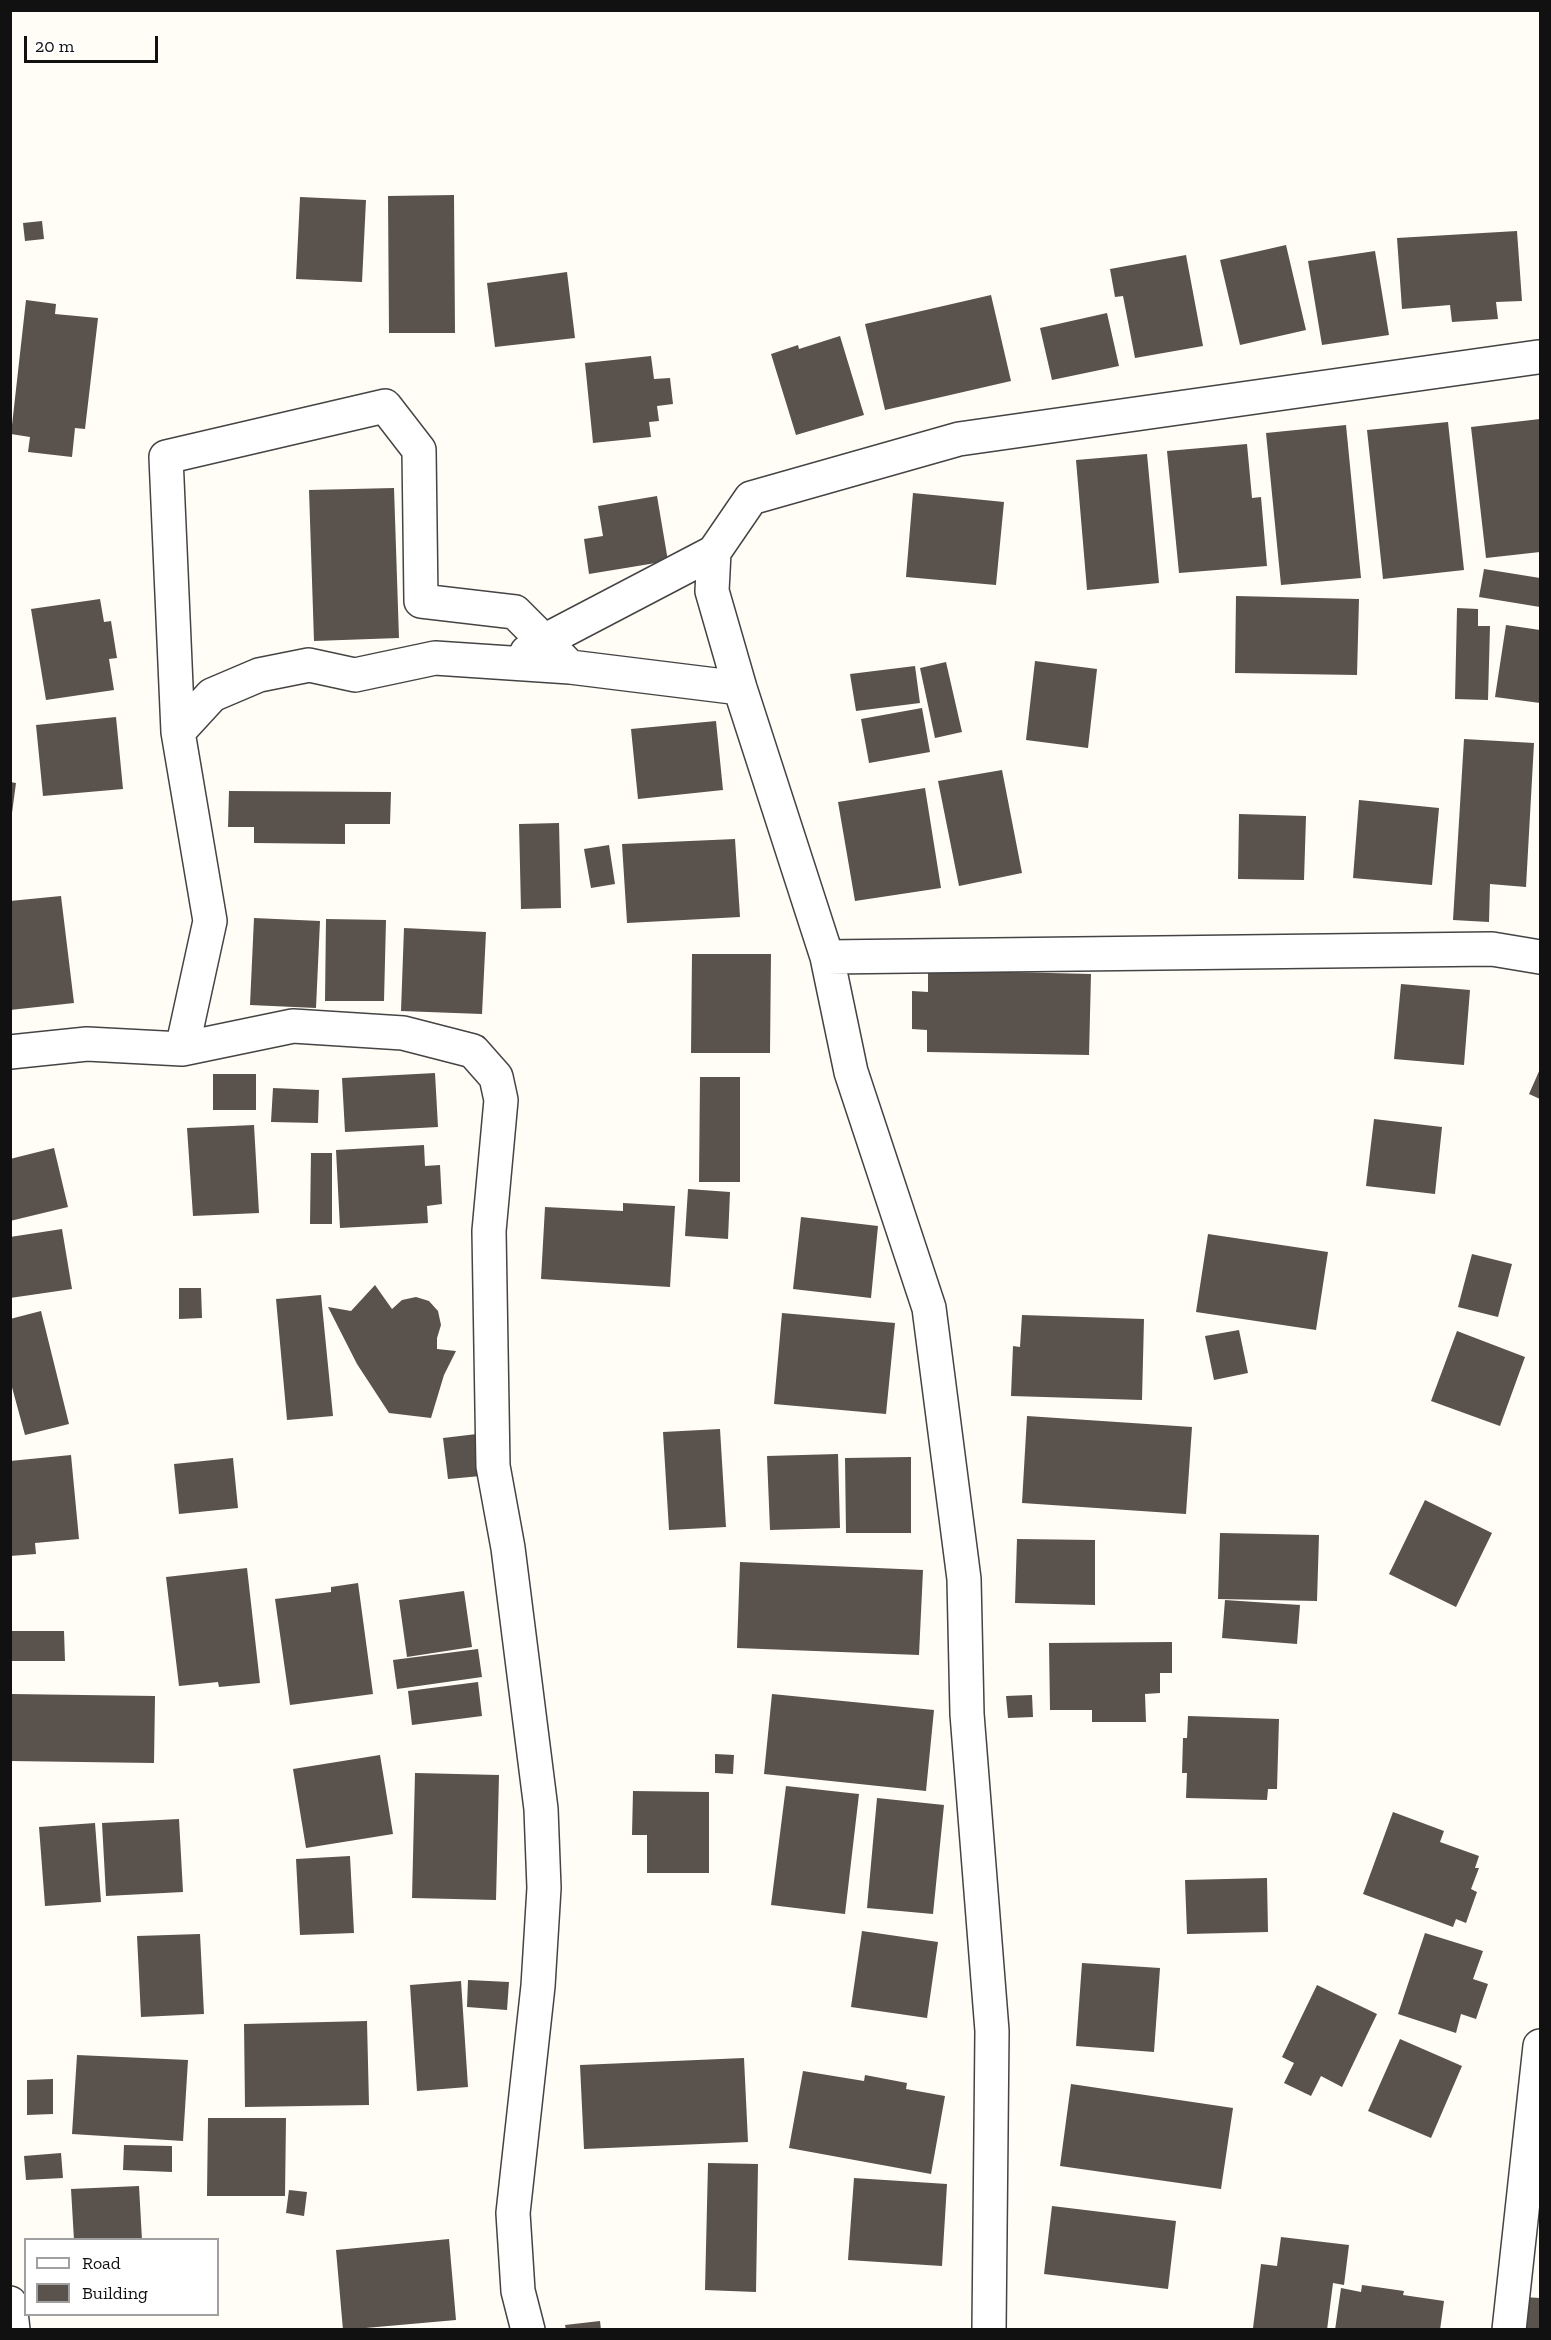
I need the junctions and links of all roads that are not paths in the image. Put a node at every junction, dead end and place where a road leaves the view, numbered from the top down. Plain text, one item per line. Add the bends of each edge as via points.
1 (1538, 357) dead end
2 (714, 552) junction
3 (544, 641) junction
4 (511, 664) junction
5 (570, 667) junction
6 (740, 688) junction
7 (178, 732) junction
8 (827, 957) junction
9 (1540, 957) edge
10 (182, 1049) junction
11 (10, 1052) edge
12 (1540, 2046) edge
13 (1538, 2087) edge
14 (10, 2303) edge
15 (13, 2330) edge
16 (528, 2330) edge
17 (989, 2330) edge
18 (1509, 2330) edge

1 - 2 street via 959,439 751,498
2 - 3 street
2 - 6 street via 712,591
3 - 4 street
3 - 5 street
3 - 7 street via 515,612 422,600 419,450 385,406 166,457
4 - 5 street
4 - 7 street via 435,658 355,675 309,665 259,675 212,695
5 - 6 street
6 - 8 street
7 - 10 street via 210,921
8 - 9 street via 1492,950
8 - 17 street via 851,1072 929,1308 964,1579 967,1714 992,2031
10 - 11 street via 87,1044
10 - 16 street via 293,1026 403,1033 473,1051 496,1077 501,1100 489,1231 493,1466 508,1548 539,1797 544,1888 538,1986 513,2213 519,2291
12 - 13 street
13 - 18 street
14 - 15 street

